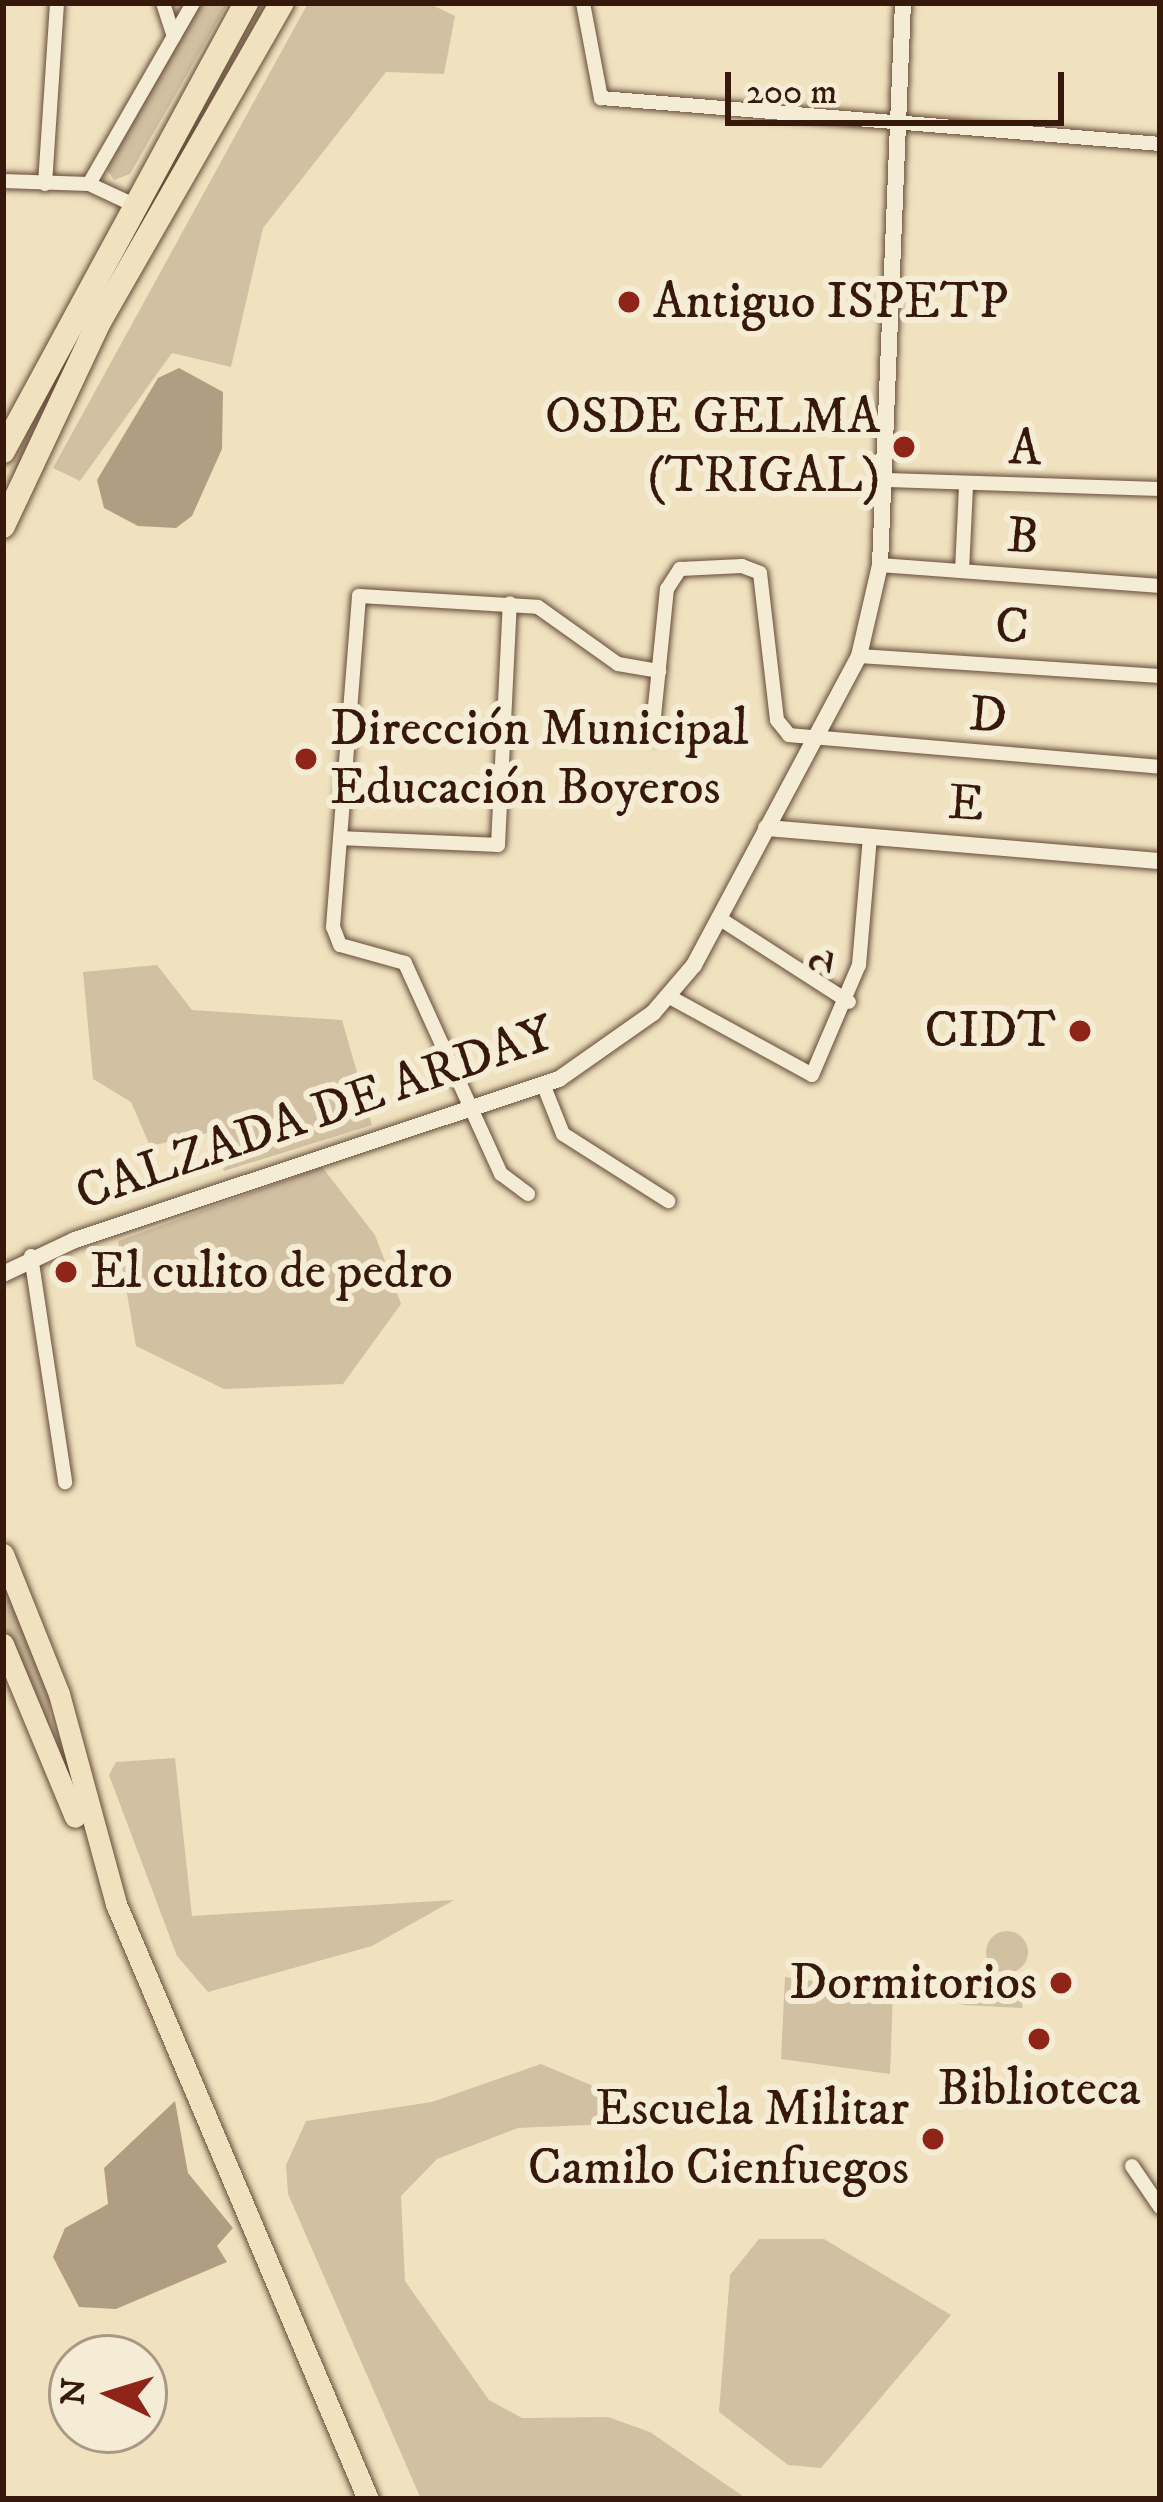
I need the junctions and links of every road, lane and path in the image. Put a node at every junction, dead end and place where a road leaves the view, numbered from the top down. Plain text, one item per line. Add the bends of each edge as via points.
1 (57, 3) edge
2 (163, 3) edge
3 (193, 3) edge
4 (246, 3) edge
5 (282, 3) edge
6 (584, 3) edge
7 (902, 3) edge
8 (174, 36) junction
9 (897, 115) junction
10 (1160, 144) edge
11 (3, 182) edge
12 (44, 184) junction
13 (88, 184) junction
14 (132, 204) junction
15 (3, 452) edge
16 (887, 480) junction
17 (966, 486) junction
18 (1160, 489) edge
19 (3, 526) edge
20 (880, 565) junction
21 (962, 571) junction
22 (1160, 586) edge
23 (510, 603) junction
24 (859, 656) junction
25 (658, 671) junction
26 (1160, 676) edge
27 (652, 736) dead end
28 (810, 743) junction
29 (1160, 767) edge
30 (766, 828) junction
31 (870, 837) junction
32 (340, 838) junction
33 (1160, 861) edge
34 (722, 920) junction
35 (668, 996) junction
36 (849, 1002) junction
37 (544, 1084) junction
38 (475, 1107) junction
39 (528, 1194) dead end
40 (668, 1201) dead end
41 (31, 1256) junction
42 (3, 1274) edge
43 (65, 1482) dead end
44 (3, 1554) edge
45 (3, 1644) edge
46 (46, 1753) junction
47 (73, 1755) junction
48 (116, 1904) junction
49 (1132, 2166) dead end
50 (1160, 2207) edge
51 (368, 2499) edge

1 - 12 street
2 - 8 street
3 - 8 street
4 - 14 highway
5 - 19 highway via 99,322
6 - 9 street via 601,98
7 - 9 street, CALZADA DE ARDAY
8 - 13 street
9 - 10 street
9 - 16 street, CALZADA DE ARDAY
11 - 12 street
12 - 13 street
13 - 14 street
14 - 15 highway
16 - 17 street, A
16 - 20 street, CALZADA DE ARDAY
17 - 18 street, A
17 - 21 street
20 - 21 street, B
20 - 24 street, CALZADA DE ARDAY
21 - 22 street, B
23 - 25 street via 559,612 618,664
23 - 32 street via 359,596
23 - 32 street via 498,845
24 - 26 street, C
24 - 28 street, CALZADA DE ARDAY
25 - 27 street
25 - 28 street via 680,569 760,573 777,720
28 - 29 street, D
28 - 30 street, CALZADA DE ARDAY
30 - 31 street, E
30 - 34 street, CALZADA DE ARDAY
31 - 33 street, E
31 - 36 street, 2
32 - 38 street via 340,945 406,963
34 - 35 street, CALZADA DE ARDAY
34 - 36 street
35 - 36 street, 2 via 797,1075 817,1071
35 - 37 street, CALZADA DE ARDAY via 587,1066
37 - 38 street, CALZADA DE ARDAY
37 - 40 street via 562,1133
38 - 39 street via 501,1174
38 - 41 street, CALZADA DE ARDAY
41 - 42 street, CALZADA DE ARDAY
41 - 43 street
44 - 47 highway
45 - 46 highway
46 - 47 highway
46 - 48 highway
47 - 48 highway
48 - 51 highway
49 - 50 street

